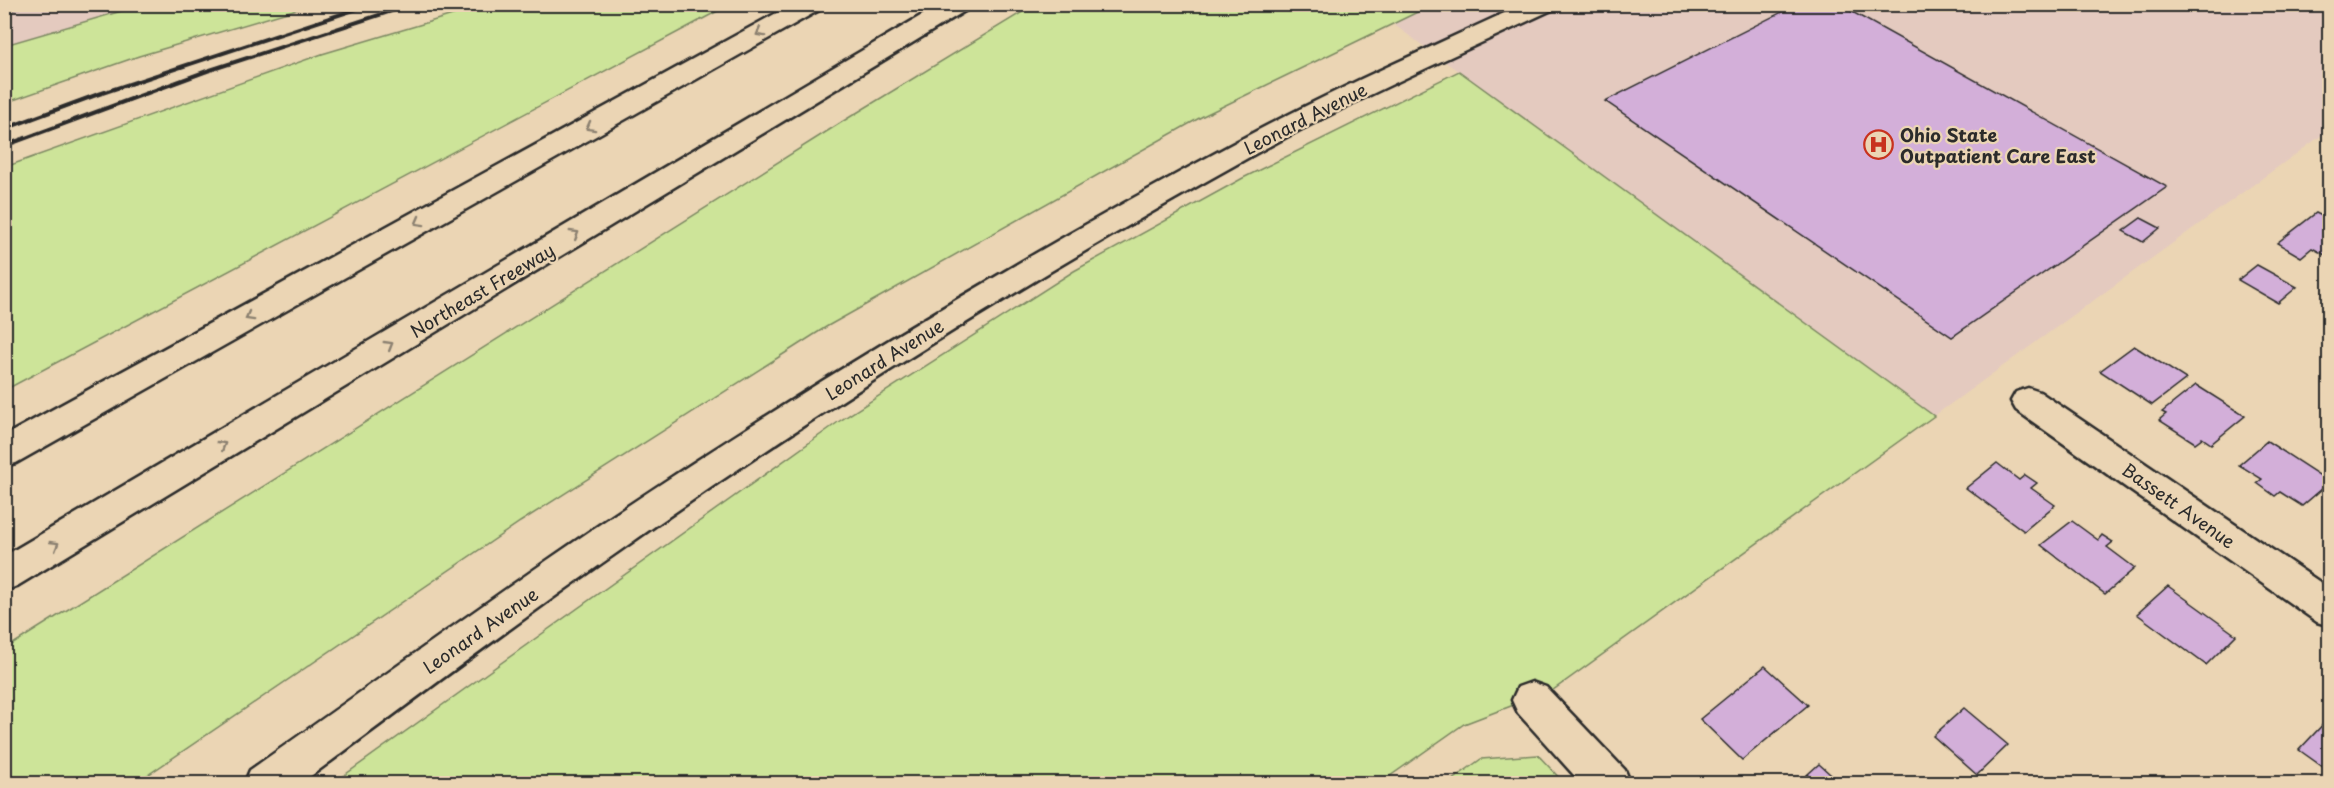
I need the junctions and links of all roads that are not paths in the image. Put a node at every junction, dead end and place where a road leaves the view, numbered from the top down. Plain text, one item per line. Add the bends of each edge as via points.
1 (812, 4) edge
2 (958, 4) edge
3 (1545, 4) edge
4 (2028, 401) dead end
5 (4, 453) edge
6 (4, 575) edge
7 (2330, 610) edge
8 (1532, 700) dead end
9 (265, 783) edge
10 (1610, 783) edge

1 -> 5 main road
6 -> 2 main road, Northeast Freeway
3 - 9 main road, Leonard Avenue via 1245,148 917,338 605,542
4 - 7 main road, Bassett Avenue
8 - 10 main road

